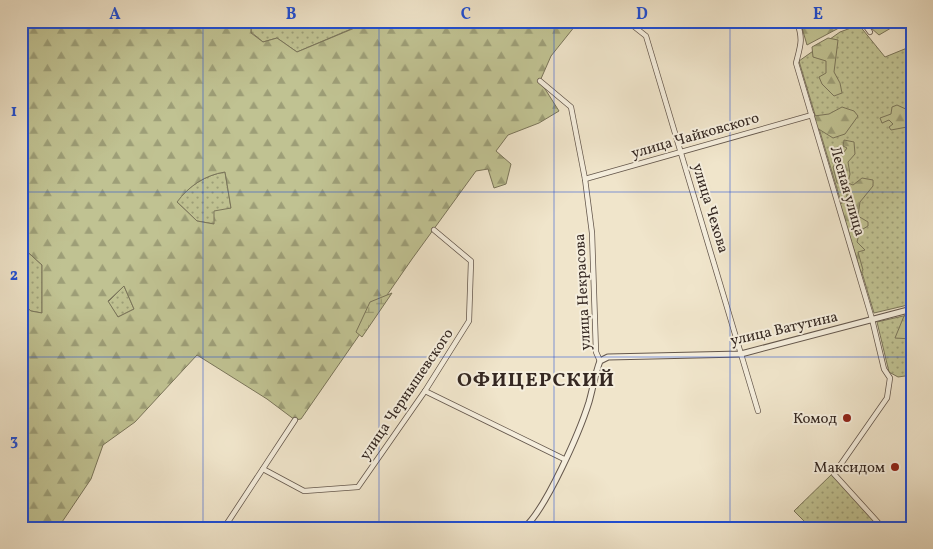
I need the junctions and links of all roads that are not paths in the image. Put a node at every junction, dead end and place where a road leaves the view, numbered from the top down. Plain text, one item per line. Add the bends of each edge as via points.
1 (626, 21) edge
2 (797, 21) edge
3 (862, 21) edge
4 (870, 32) dead end
5 (540, 81) dead end
6 (812, 115) junction
7 (681, 152) junction
8 (585, 179) junction
9 (434, 230) dead end
10 (912, 309) edge
11 (872, 319) junction
12 (742, 354) junction
13 (600, 361) junction
14 (425, 391) junction
15 (758, 411) dead end
16 (295, 420) dead end
17 (564, 459) junction
18 (264, 469) junction
19 (224, 528) edge
20 (524, 528) edge
21 (883, 528) edge

1 - 7 street, улица Чехова via 646,36
2 - 6 street, Лесная улица via 802,49 796,63
3 - 4 street
5 - 8 street, улица Некрасова via 571,107
6 - 7 street, улица Чайковского
6 - 11 street, Лесная улица
7 - 8 street, улица Чайковского
7 - 12 street, улица Чехова
8 - 13 street, улица Некрасова via 592,233 596,352
9 - 14 street, улица Чернышевского via 471,261 469,321
10 - 11 street, улица Ватутина
11 - 12 street, улица Ватутина
11 - 21 street, Лесная улица via 884,369 890,378 887,398 834,474
12 - 13 street, улица Ватутина via 608,357
12 - 15 street, улица Чехова
13 - 17 street, улица Некрасова via 585,414
14 - 17 street
14 - 18 street, улица Чернышевского via 358,487 304,492
16 - 18 street
17 - 20 street, улица Некрасова via 536,516
18 - 19 street

